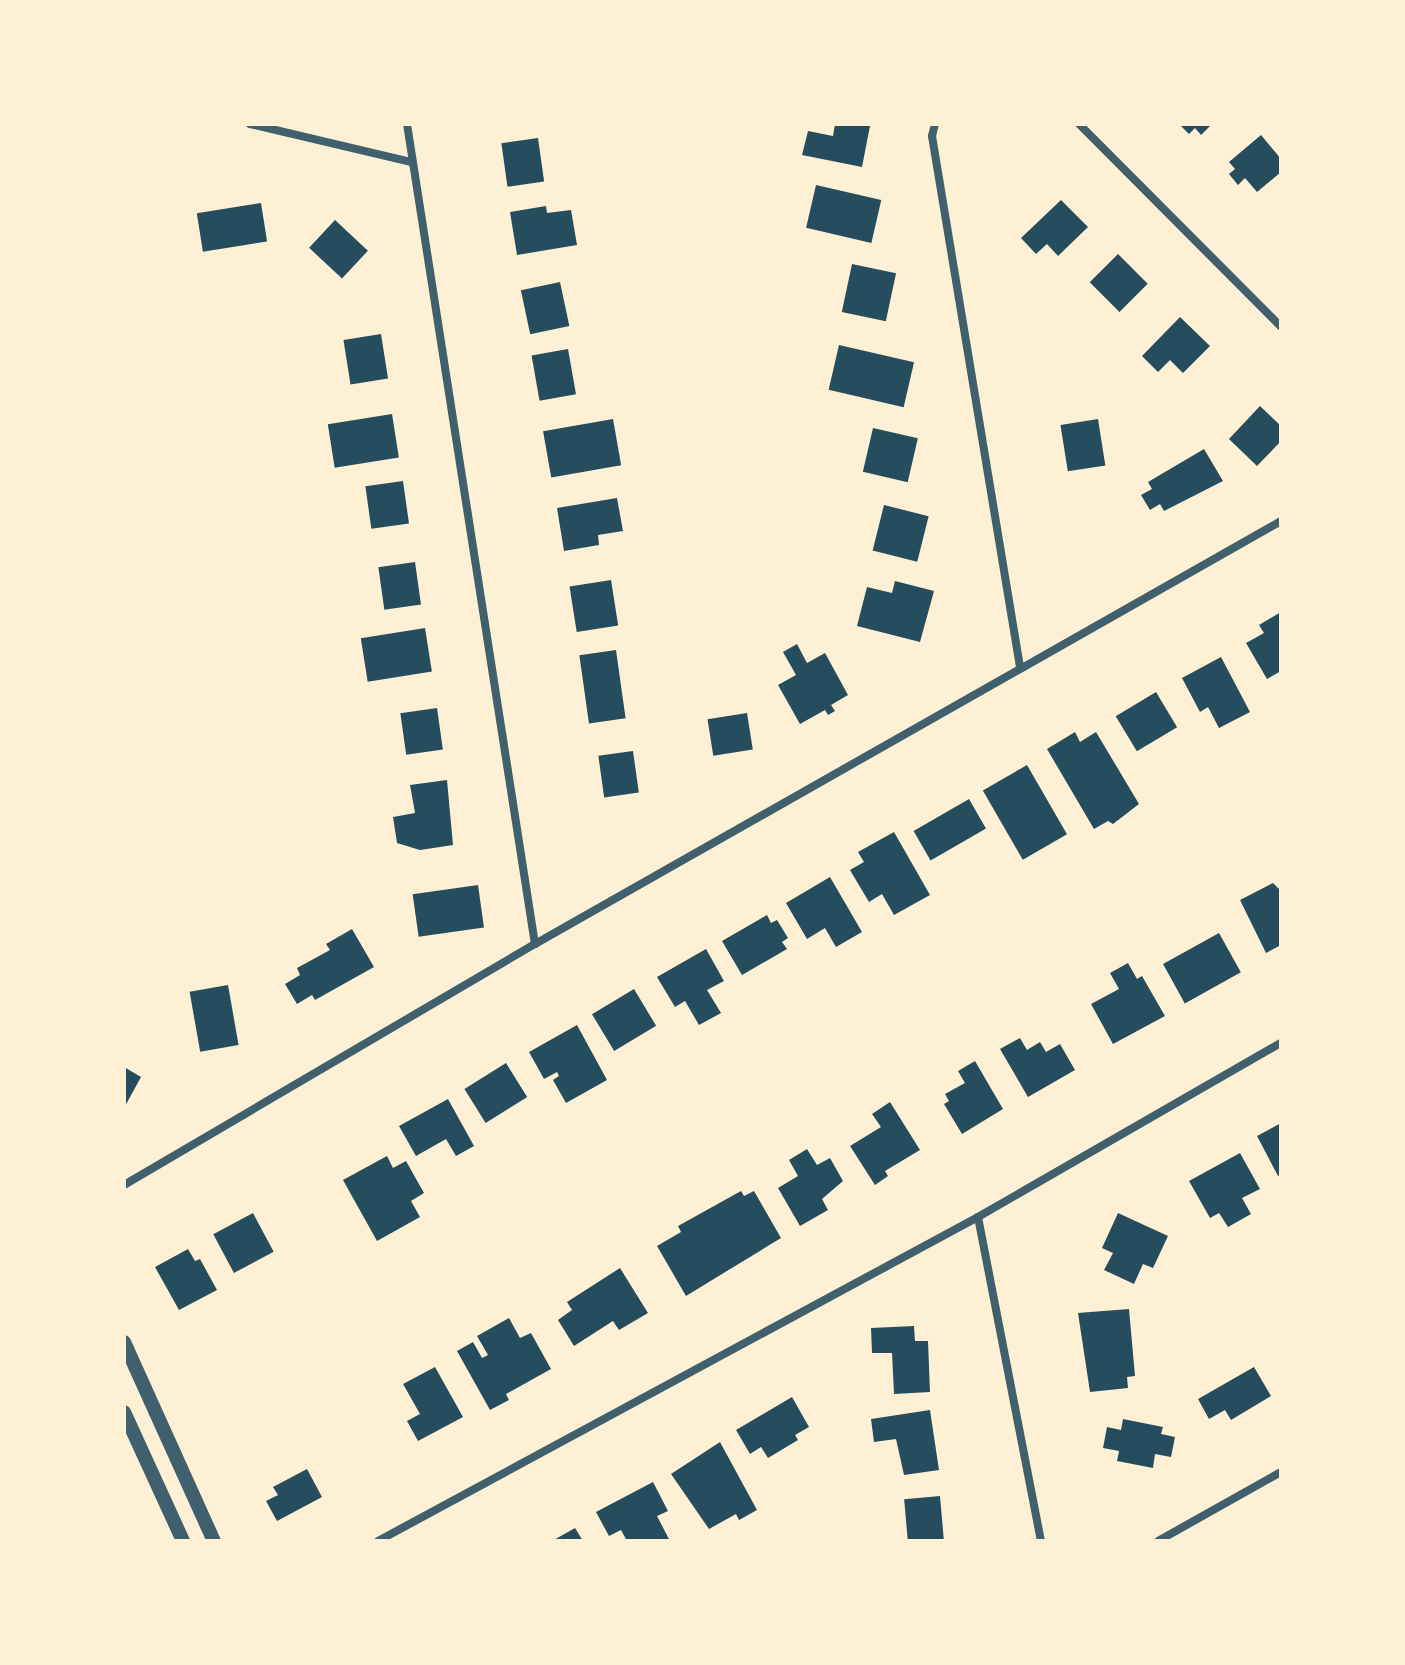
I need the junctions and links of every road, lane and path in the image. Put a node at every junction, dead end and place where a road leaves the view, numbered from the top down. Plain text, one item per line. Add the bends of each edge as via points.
1 (250, 124) edge
2 (407, 124) edge
3 (935, 124) edge
4 (1079, 124) edge
5 (411, 162) junction
6 (1281, 327) edge
7 (1281, 521) edge
8 (1020, 667) junction
9 (535, 944) junction
10 (1281, 1043) edge
11 (124, 1185) edge
12 (978, 1217) junction
13 (124, 1342) edge
14 (124, 1412) edge
15 (1281, 1472) edge
16 (183, 1541) edge
17 (214, 1541) edge
18 (378, 1541) edge
19 (1041, 1541) edge
20 (1158, 1541) edge

1 - 5 street
2 - 5 street
3 - 8 street via 932,136
4 - 6 street
5 - 9 street
7 - 8 street
8 - 9 street
9 - 11 street
10 - 12 street
12 - 18 street
12 - 19 street
13 - 17 street
14 - 16 street
15 - 20 street

